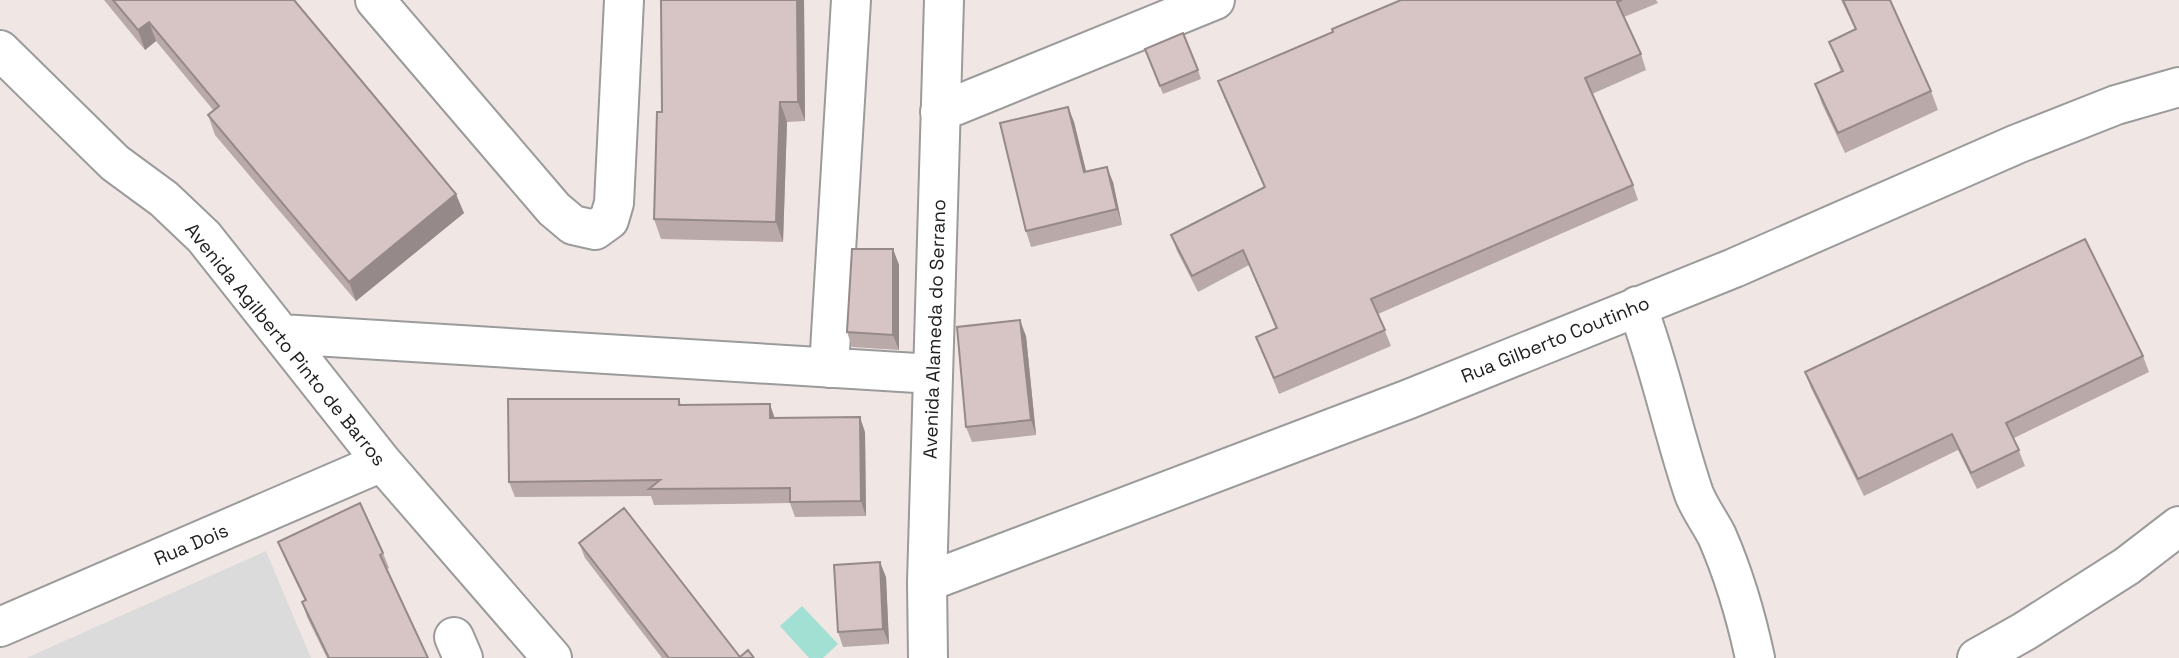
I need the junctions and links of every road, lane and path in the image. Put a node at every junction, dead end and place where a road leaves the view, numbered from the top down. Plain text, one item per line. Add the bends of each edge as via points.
1 (375, 0) edge
2 (624, 0) edge
3 (851, 0) edge
4 (944, 0) edge
5 (1215, 0) edge
6 (0, 50) edge
7 (2179, 87) edge
8 (940, 112) junction
9 (1637, 306) junction
10 (281, 334) junction
11 (829, 368) junction
12 (933, 374) junction
13 (382, 462) junction
14 (2179, 526) edge
15 (927, 582) junction
16 (0, 626) edge
17 (552, 658) edge
18 (928, 658) edge
19 (1755, 658) edge
20 (1977, 658) edge

1 - 2 street via 554,209 573,225 594,230 609,220 614,204
3 - 11 street
4 - 8 street, Avenida Alameda do Serrano
5 - 8 street
6 - 10 street, Avenida Agilberto Pinto de Barros via 115,163 164,199 204,237
7 - 9 street, Rua Gilberto Coutinho via 2017,144
8 - 12 street, Avenida Alameda do Serrano
9 - 15 street, Rua Gilberto Coutinho via 1396,404
9 - 19 street via 1682,457 1737,590
10 - 11 street
10 - 13 street, Avenida Agilberto Pinto de Barros
11 - 12 street
12 - 15 street, Avenida Alameda do Serrano
13 - 16 street, Rua Dois
13 - 17 street, Avenida Agilberto Pinto de Barros
14 - 20 street via 2127,566
15 - 18 street, Avenida Alameda do Serrano

